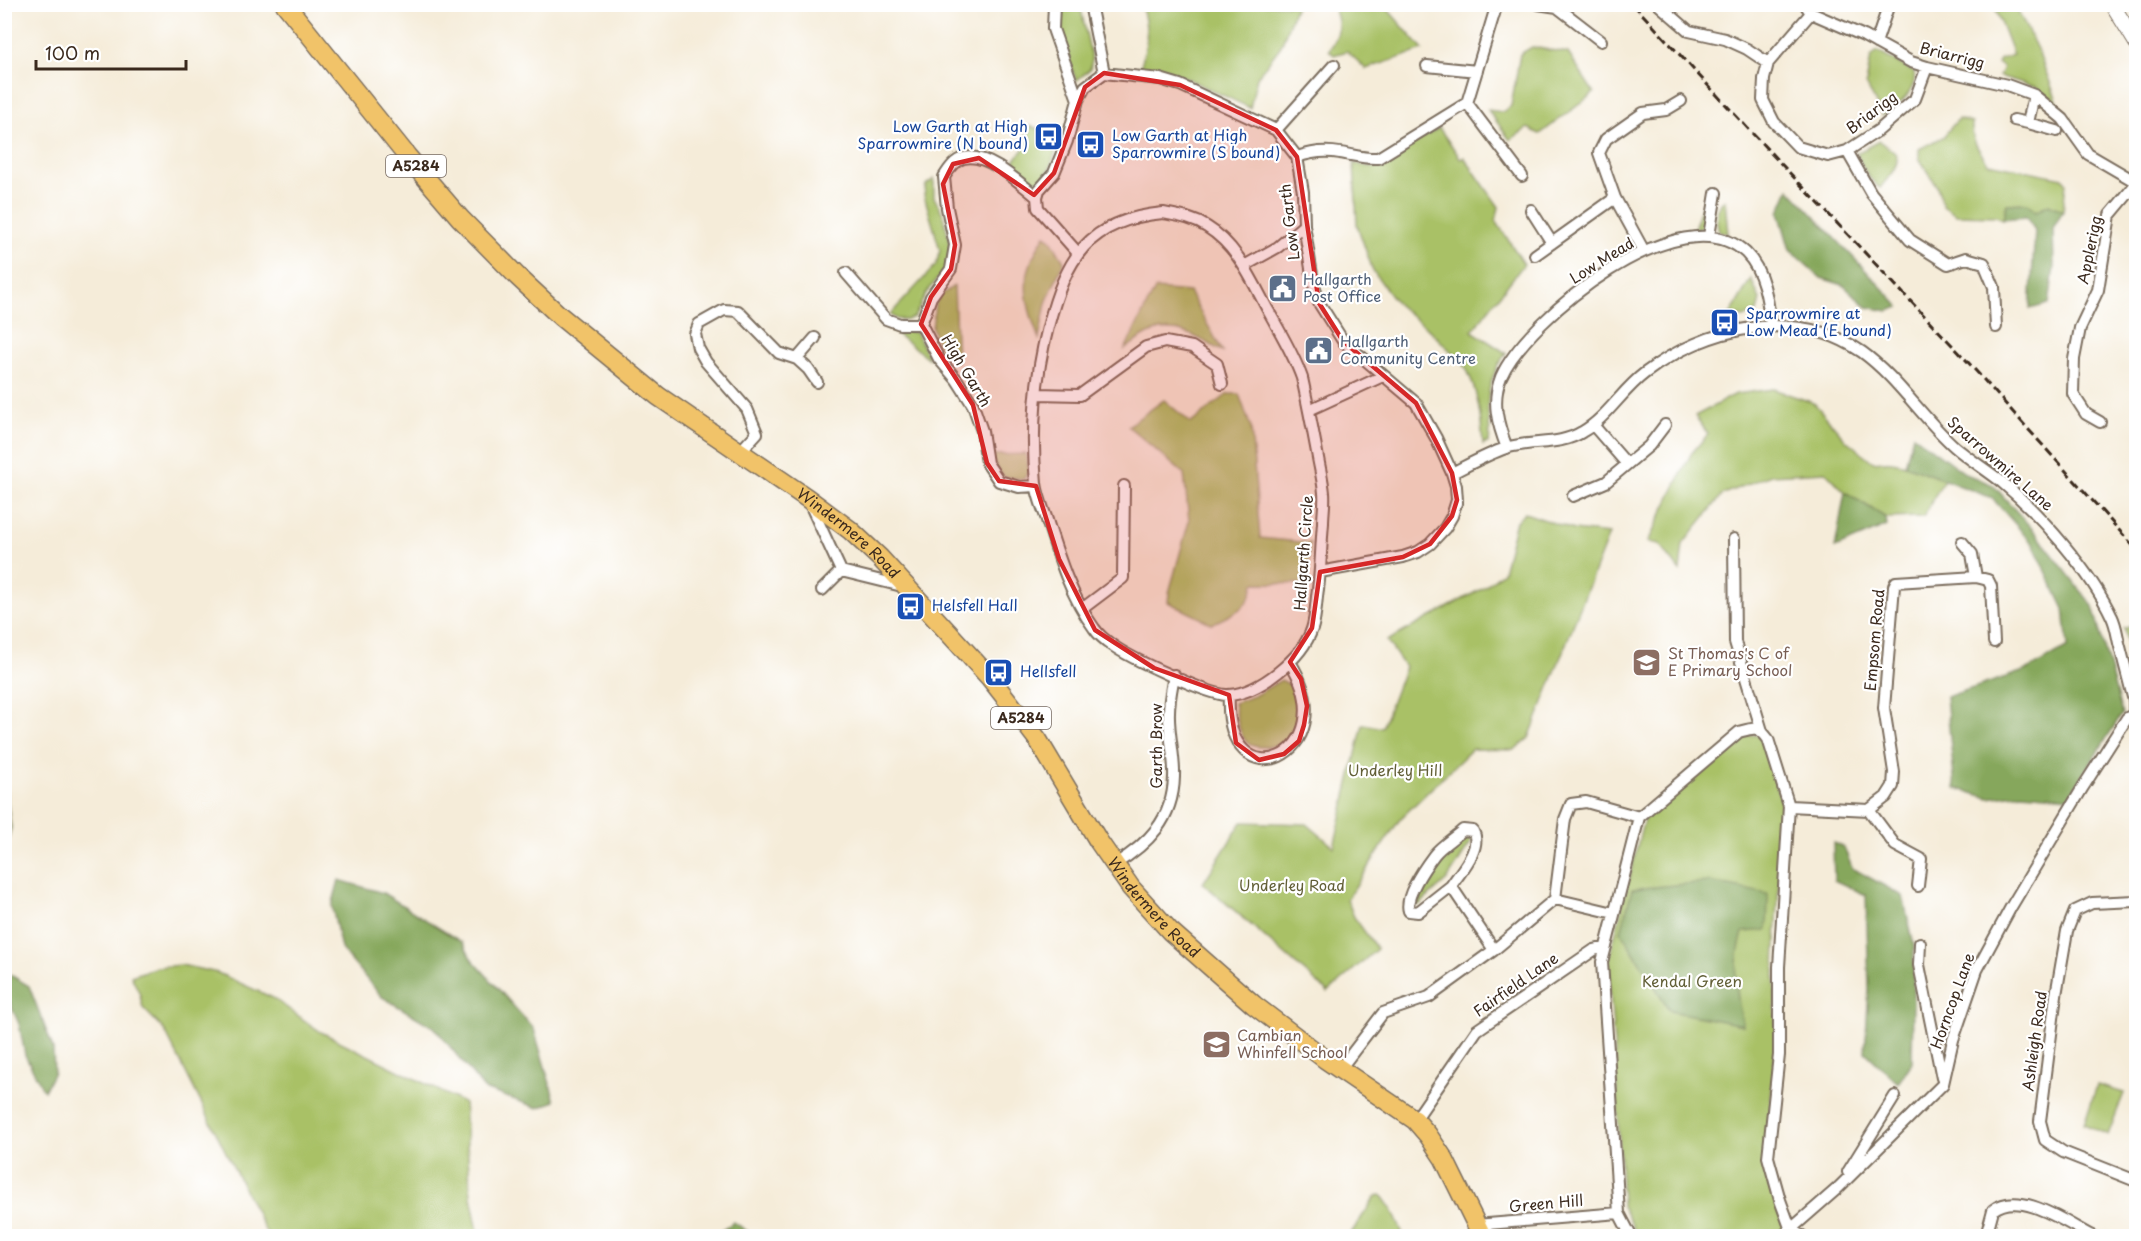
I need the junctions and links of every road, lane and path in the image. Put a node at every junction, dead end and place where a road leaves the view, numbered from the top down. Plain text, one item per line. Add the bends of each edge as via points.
1 (285, 4) edge
2 (1054, 4) edge
3 (1497, 4) edge
4 (1538, 4) edge
5 (1658, 4) edge
6 (1889, 4) edge
7 (2112, 4) edge
8 (1091, 6) edge
9 (1808, 9) edge
10 (1601, 41) dead end
11 (2136, 43) edge
12 (1876, 44) junction
13 (1768, 63) junction
14 (1334, 65) dead end
15 (1427, 66) dead end
16 (1927, 67) junction
17 (1477, 71) junction
18 (1104, 73) junction
19 (2034, 95) junction
20 (1078, 100) junction
21 (1681, 101) dead end
22 (1467, 102) junction
23 (2014, 120) dead end
24 (2028, 123) junction
25 (1276, 130) junction
26 (2057, 131) dead end
27 (1847, 151) junction
28 (1297, 157) junction
29 (1522, 177) dead end
30 (2136, 183) edge
31 (1716, 193) dead end
32 (1037, 197) junction
33 (1615, 198) junction
34 (1531, 210) dead end
35 (1304, 225) junction
36 (1709, 236) junction
37 (1552, 243) junction
38 (1644, 251) junction
39 (1077, 252) junction
40 (1535, 255) dead end
41 (1244, 266) junction
42 (846, 273) dead end
43 (921, 324) junction
44 (1771, 325) junction
45 (1996, 327) dead end
46 (815, 338) dead end
47 (797, 359) junction
48 (1383, 376) junction
49 (817, 382) dead end
50 (1222, 384) dead end
51 (1037, 394) junction
52 (1309, 410) junction
53 (2100, 423) dead end
54 (1593, 425) junction
55 (1665, 425) dead end
56 (1507, 448) junction
57 (743, 454) junction
58 (1626, 464) junction
59 (1452, 472) junction
60 (1036, 486) junction
61 (1124, 486) dead end
62 (1573, 496) dead end
63 (807, 498) junction
64 (1734, 539) dead end
65 (1962, 542) dead end
66 (841, 571) junction
67 (1320, 572) junction
68 (1976, 577) junction
69 (907, 587) junction
70 (822, 590) dead end
71 (1082, 609) junction
72 (1994, 642) dead end
73 (1290, 662) junction
74 (1174, 675) junction
75 (1229, 695) junction
76 (2135, 701) edge
77 (2135, 714) edge
78 (1762, 730) junction
79 (1789, 806) junction
80 (1869, 810) junction
81 (1640, 817) junction
82 (1114, 865) junction
83 (1451, 886) junction
84 (1918, 886) dead end
85 (1555, 899) junction
86 (2136, 901) edge
87 (1614, 913) junction
88 (1920, 943) dead end
89 (1606, 947) junction
90 (1494, 950) junction
91 (1340, 1069) junction
92 (1943, 1084) junction
93 (1895, 1096) dead end
94 (1415, 1120) junction
95 (2136, 1181) edge
96 (1838, 1188) junction
97 (1619, 1213) junction
98 (1479, 1231) edge
99 (1787, 1233) edge
100 (1631, 1236) edge
101 (1802, 1236) edge
102 (1986, 1236) edge
103 (2092, 1236) edge

1 - 57 highway, Windermere Road / A5284 via 407,156 494,254 629,374
2 - 20 street via 1053,29
3 - 17 street
4 - 10 street via 1557,7
5 - 13 street via 1689,31 1725,39
6 - 12 street
7 - 11 street
8 - 18 street
9 - 12 street, Briarrigg
9 - 13 street
12 - 16 street, Briarrigg
13 - 27 street, Briarigg via 1763,100 1774,122 1798,147 1828,156
14 - 25 street
15 - 17 street
16 - 19 street, Briarrigg
16 - 27 street, Briarigg via 1915,99
17 - 22 street
18 - 20 street via 1084,87
18 - 25 street, Low Garth via 1179,85
19 - 24 street
19 - 30 street, Briarrigg via 2063,119 2088,154
20 - 32 street via 1054,173
21 - 33 street via 1666,110 1643,113 1606,139 1599,153
22 - 28 street via 1378,158 1364,159 1338,152
22 - 29 street
23 - 24 street
24 - 26 street
25 - 28 street, Low Garth
27 - 45 street via 1871,193 1910,240 1947,264 1966,258 1984,263 1994,287
28 - 35 street, Low Garth
30 - 53 street, Applerigg via 2110,215 2097,290 2080,328 2074,359 2073,394 2086,414
31 - 36 street
32 - 39 street via 1038,208
32 - 43 street via 1010,175 979,158 963,158 953,164 943,184 956,245 951,269 931,297
33 - 37 street
33 - 38 street
34 - 37 street
35 - 41 street via 1278,248
35 - 48 street, Low Garth via 1319,303 1343,342
36 - 38 street, Low Mead via 1684,238
36 - 44 street, Low Mead via 1746,253 1762,282
37 - 40 street
38 - 56 street, Low Mead via 1592,282 1530,335 1501,377 1496,401 1497,424
39 - 41 street, Hallgarth Circle via 1116,222 1163,213 1186,217 1209,228 1227,243
39 - 51 street, Hallgarth Circle via 1056,297
41 - 52 street, Hallgarth Circle via 1296,361
42 - 43 street via 886,319
43 - 60 street, High Garth via 939,359 973,405 987,464 999,481 1019,487
44 - 54 street, Sparrowmire Lane via 1724,333 1678,351 1643,374
44 - 76 street, Sparrowmire Lane via 1825,333 1863,353 1955,447 2003,483 2047,525 2094,586 2113,618
46 - 47 street
47 - 49 street
47 - 57 street via 779,353 738,311 724,309 699,324 695,334 698,348 747,410 757,433
48 - 52 street
48 - 59 street, Low Garth via 1416,403
50 - 51 street via 1217,364 1192,347 1165,342 1146,347 1080,394
51 - 60 street, Hallgarth Circle
52 - 67 street, Hallgarth Circle via 1324,493
54 - 56 street, Sparrowmire Lane via 1562,440
54 - 58 street
55 - 58 street via 1649,446
56 - 59 street, Sparrowmire Lane
57 - 63 highway, Windermere Road / A5284
58 - 62 street via 1606,482
59 - 67 street, Low Garth via 1457,500 1445,528 1430,544 1403,556
60 - 71 street, Hallgarth Circle via 1059,559
61 - 71 street via 1123,578
63 - 66 street
63 - 69 highway, Windermere Road / A5284 via 850,530
64 - 78 street via 1735,642
65 - 68 street via 1972,554
66 - 69 street
66 - 70 street
67 - 73 street, Hallgarth Circle via 1312,628
68 - 72 street via 1988,580 1991,586
68 - 80 street, Empsom Road via 1901,580 1894,586 1884,708 1893,786 1886,798
69 - 82 highway, Windermere Road / A5284 via 990,678 1038,740
71 - 74 street, Hallgarth Circle via 1095,630 1112,646
73 - 75 street, Hallgarth Circle via 1256,687
73 - 75 street via 1301,679 1307,706 1299,741 1284,754 1259,760 1236,743 1228,713
74 - 75 street, Hallgarth Circle
74 - 82 street, Garth Brow via 1169,713 1174,778 1171,805 1155,831
76 - 77 street, Sparrowmire Lane
77 - 92 street, Horncop Lane via 2127,718 2083,787 1977,970
78 - 79 street
78 - 81 street via 1739,732
79 - 80 street
79 - 99 street via 1779,967 1779,1055 1768,1157
80 - 84 street via 1895,844 1921,859
81 - 85 street via 1586,802 1571,804 1565,819
81 - 87 street
82 - 91 highway, Windermere Road / A5284 via 1170,931 1195,954 1254,1005
83 - 83 street via 1475,849 1477,836 1473,831 1463,830 1435,854 1410,894 1409,911 1418,912
83 - 90 street
85 - 87 street
85 - 90 street
86 - 95 street, Ashleigh Road via 2092,903 2074,911 2056,995 2040,1121 2045,1140 2063,1152
87 - 89 street
88 - 92 street via 1919,965
89 - 94 street, Fairfield Lane via 1594,950 1477,1030
89 - 97 street via 1602,962
90 - 91 street via 1430,997 1383,1012
91 - 94 highway, Windermere Road / A5284
92 - 96 street
93 - 96 street
94 - 98 highway, Windermere Road / A5284 via 1444,1160
96 - 99 street
97 - 98 street, Green Hill
97 - 100 street
99 - 101 street
102 - 103 street via 1993,1210 2008,1202 2038,1209

